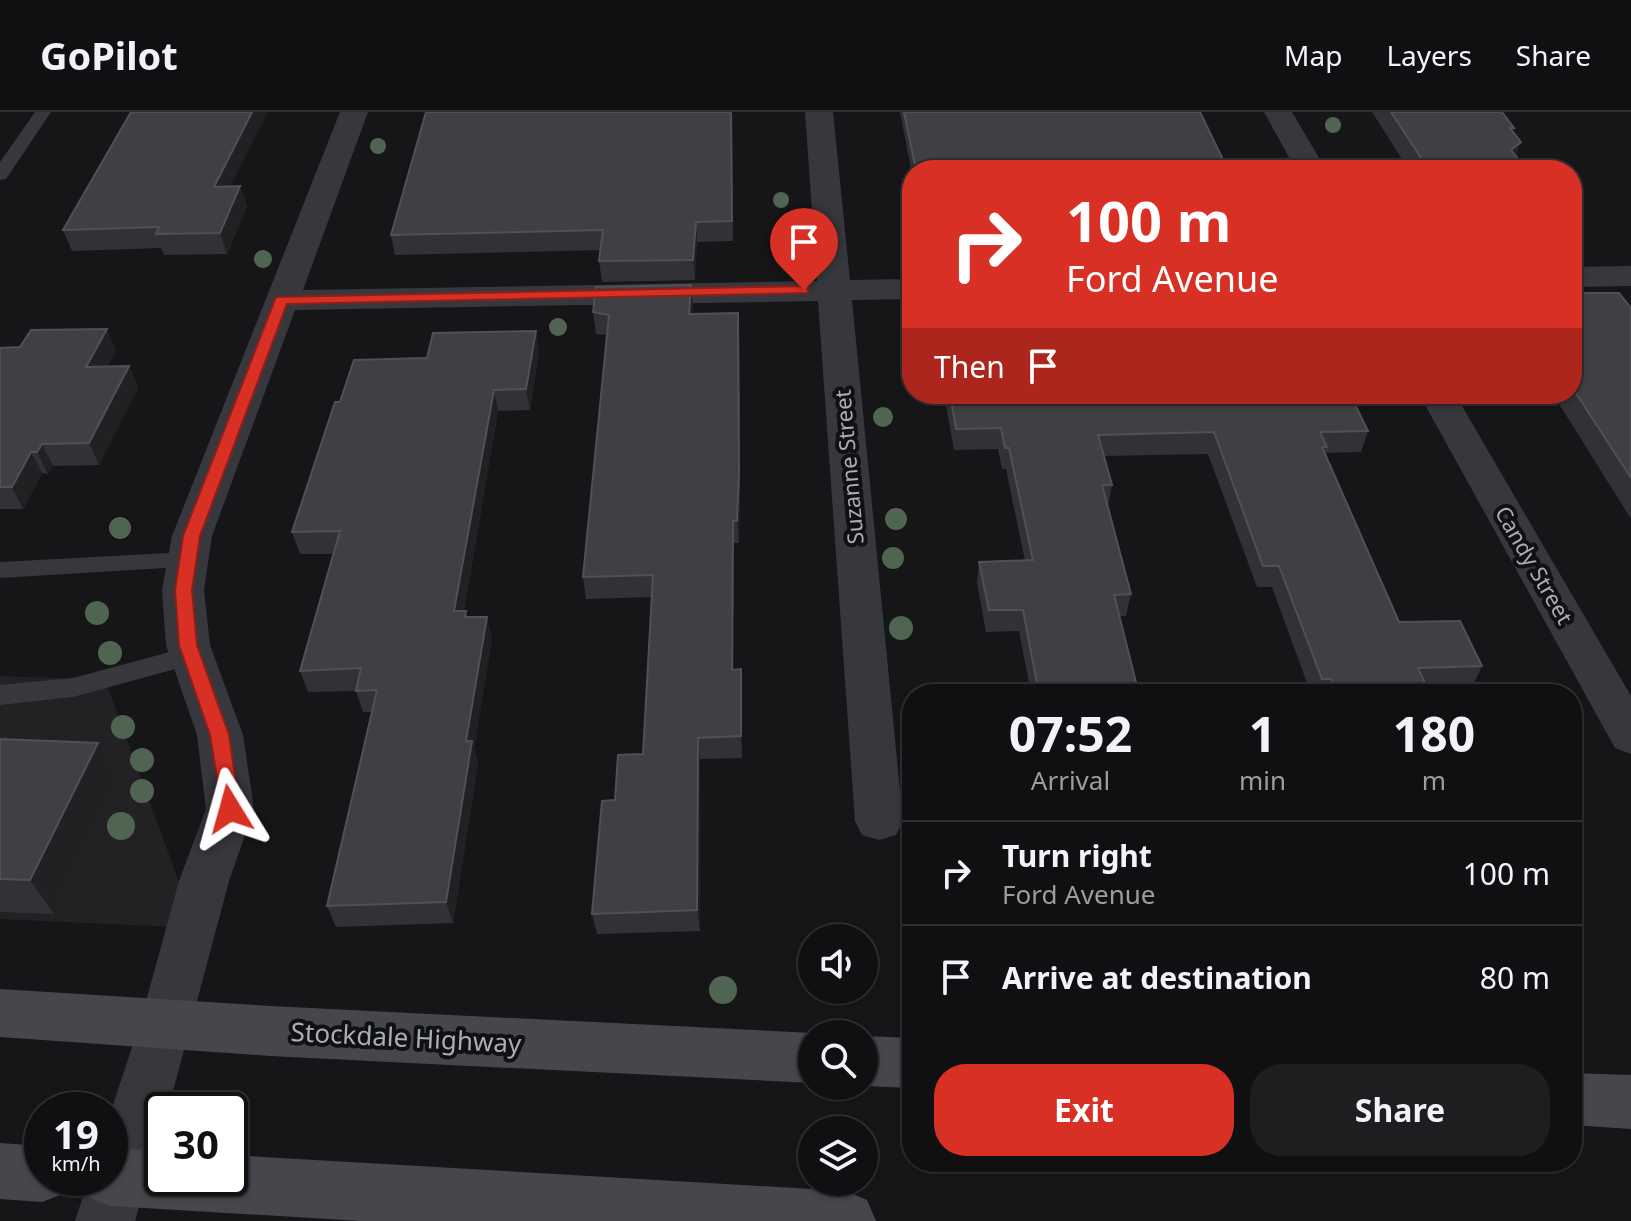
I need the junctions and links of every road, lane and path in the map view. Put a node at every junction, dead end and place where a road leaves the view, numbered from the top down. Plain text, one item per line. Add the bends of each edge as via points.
1 (43, 112) edge
2 (354, 112) edge
3 (819, 112) edge
4 (1278, 112) edge
5 (1305, 160) edge
6 (0, 175) edge
7 (1631, 276) edge
8 (1582, 277) edge
9 (902, 289) edge
10 (834, 290) junction
11 (281, 300) junction
12 (1443, 404) edge
13 (188, 560) junction
14 (0, 570) edge
15 (192, 655) junction
16 (0, 695) edge
17 (1631, 736) edge
18 (879, 821) dead end
19 (0, 1013) edge
20 (167, 1023) junction
21 (798, 1057) edge
22 (878, 1062) edge
23 (902, 1063) edge
24 (1582, 1100) edge
25 (1631, 1102) edge
26 (128, 1146) edge
27 (0, 1171) edge
28 (24, 1173) edge
29 (128, 1193) edge
30 (846, 1221) edge

1 - 6 lane
2 - 11 street
3 - 10 street, Suzanne Street
4 - 5 street
7 - 8 street
9 - 10 street
10 - 11 street
10 - 18 street, Suzanne Street
11 - 13 street via 192,536
12 - 17 street, Candy Street
13 - 14 lane
13 - 15 street via 183,590
15 - 16 lane via 95,685
15 - 20 street via 220,735 230,809 204,881
19 - 20 main road, Stockdale Highway
20 - 21 main road, Stockdale Highway
20 - 26 street
22 - 23 main road
24 - 25 main road
27 - 28 main road
29 - 30 main road

